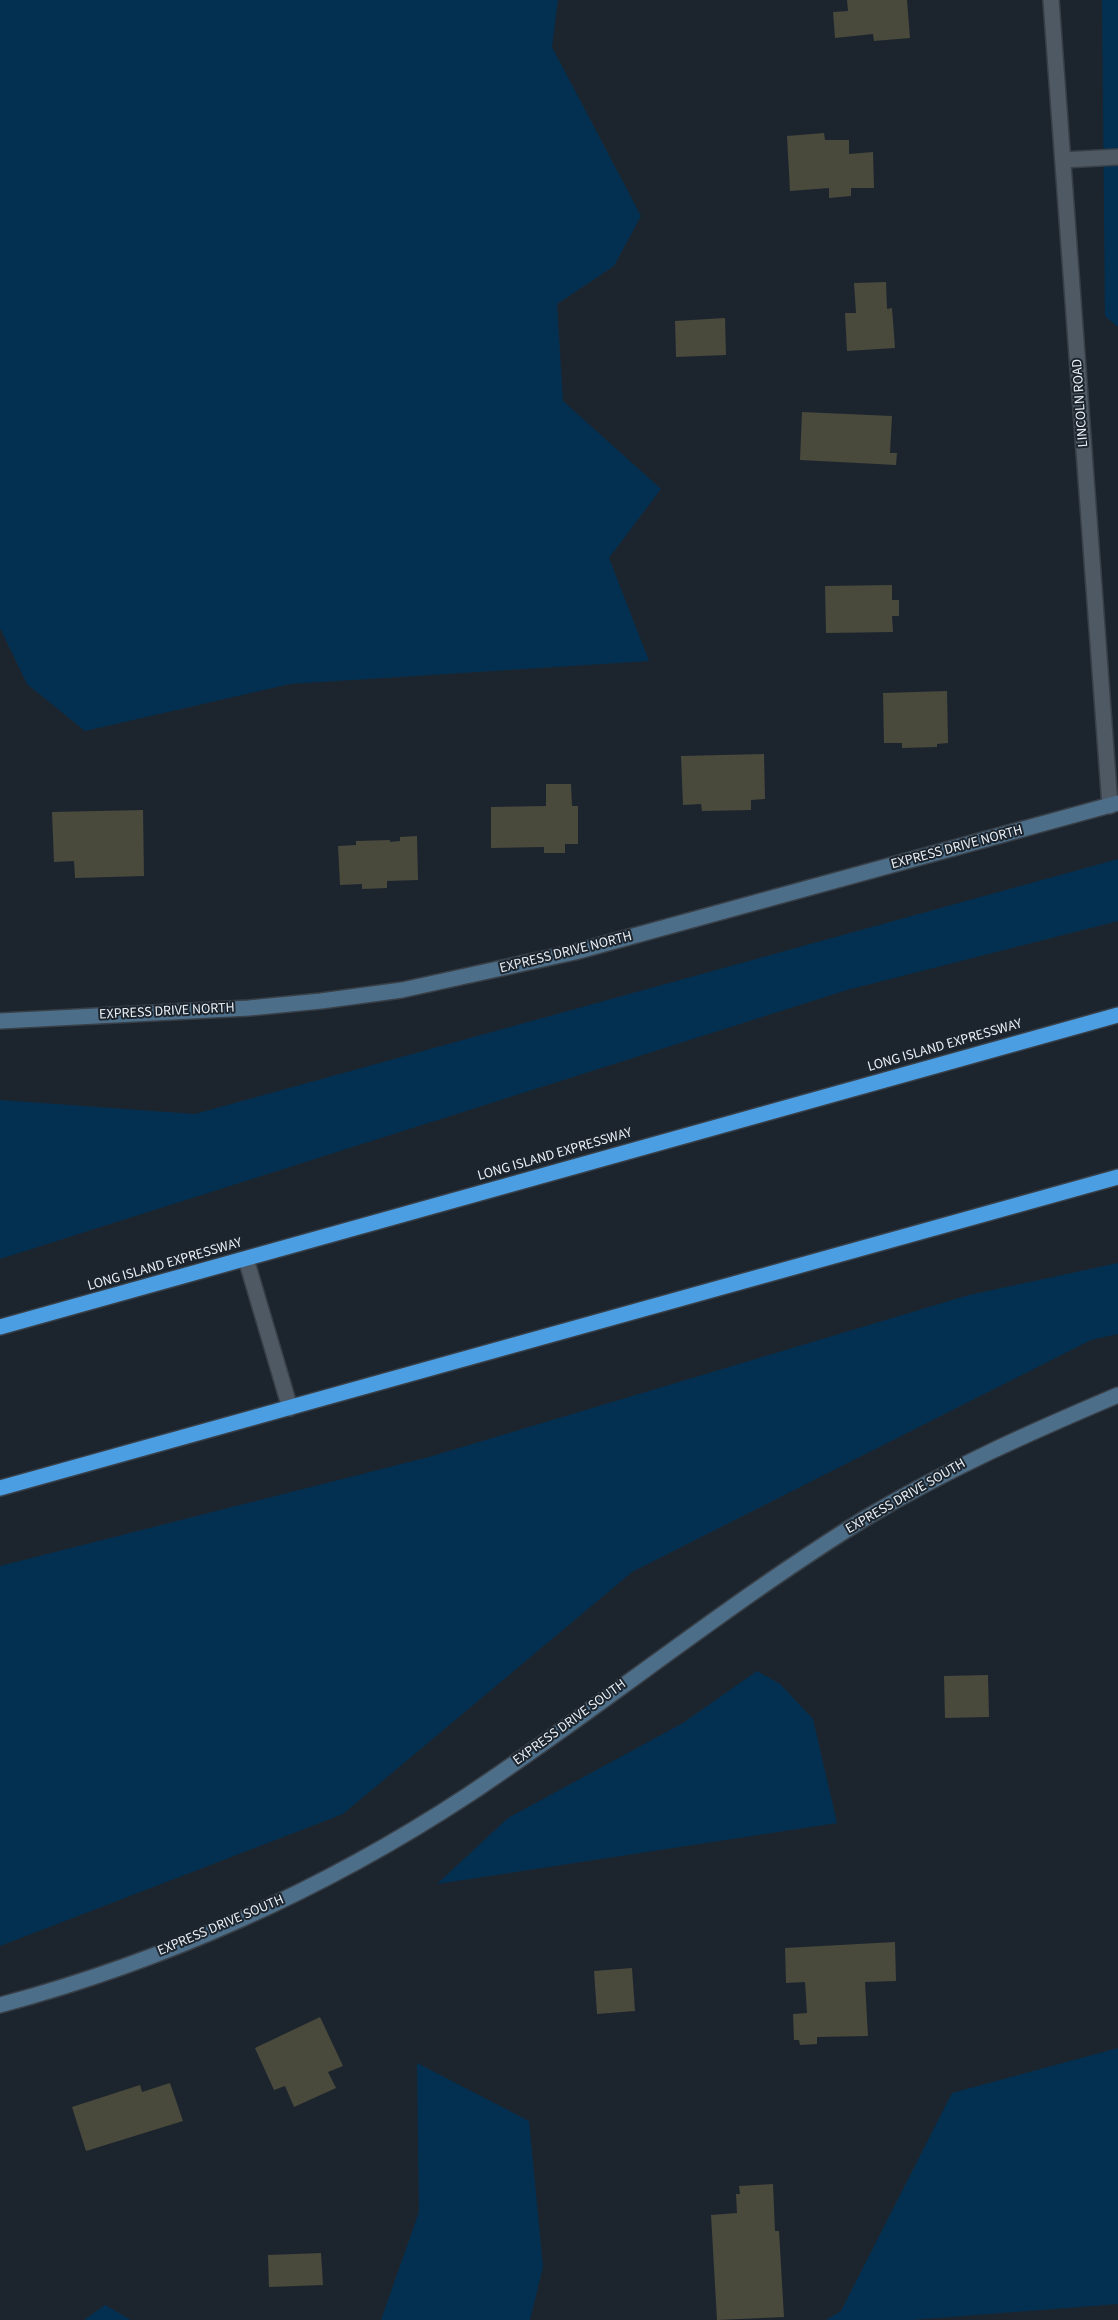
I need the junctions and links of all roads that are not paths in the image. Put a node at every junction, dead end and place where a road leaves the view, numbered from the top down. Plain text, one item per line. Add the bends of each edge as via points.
1 (1051, 0) edge
2 (1118, 157) edge
3 (1063, 160) junction
4 (1114, 805) edge
5 (1118, 1015) edge
6 (0, 1021) edge
7 (1118, 1177) edge
8 (246, 1259) junction
9 (0, 1327) edge
10 (1118, 1395) edge
11 (290, 1408) junction
12 (0, 1488) edge
13 (0, 2005) edge

1 - 3 street, LINCOLN ROAD
2 - 3 street
3 - 4 street, LINCOLN ROAD
4 - 6 main road, EXPRESS DRIVE NORTH via 594,947 402,990 249,1008
5 - 8 highway, LONG ISLAND EXPRESSWAY
7 - 11 highway
8 - 9 highway, LONG ISLAND EXPRESSWAY
8 - 11 street
10 - 13 main road, EXPRESS DRIVE SOUTH via 992,1449 865,1518 745,1597 465,1797 343,1869 270,1907 130,1964
11 - 12 highway

